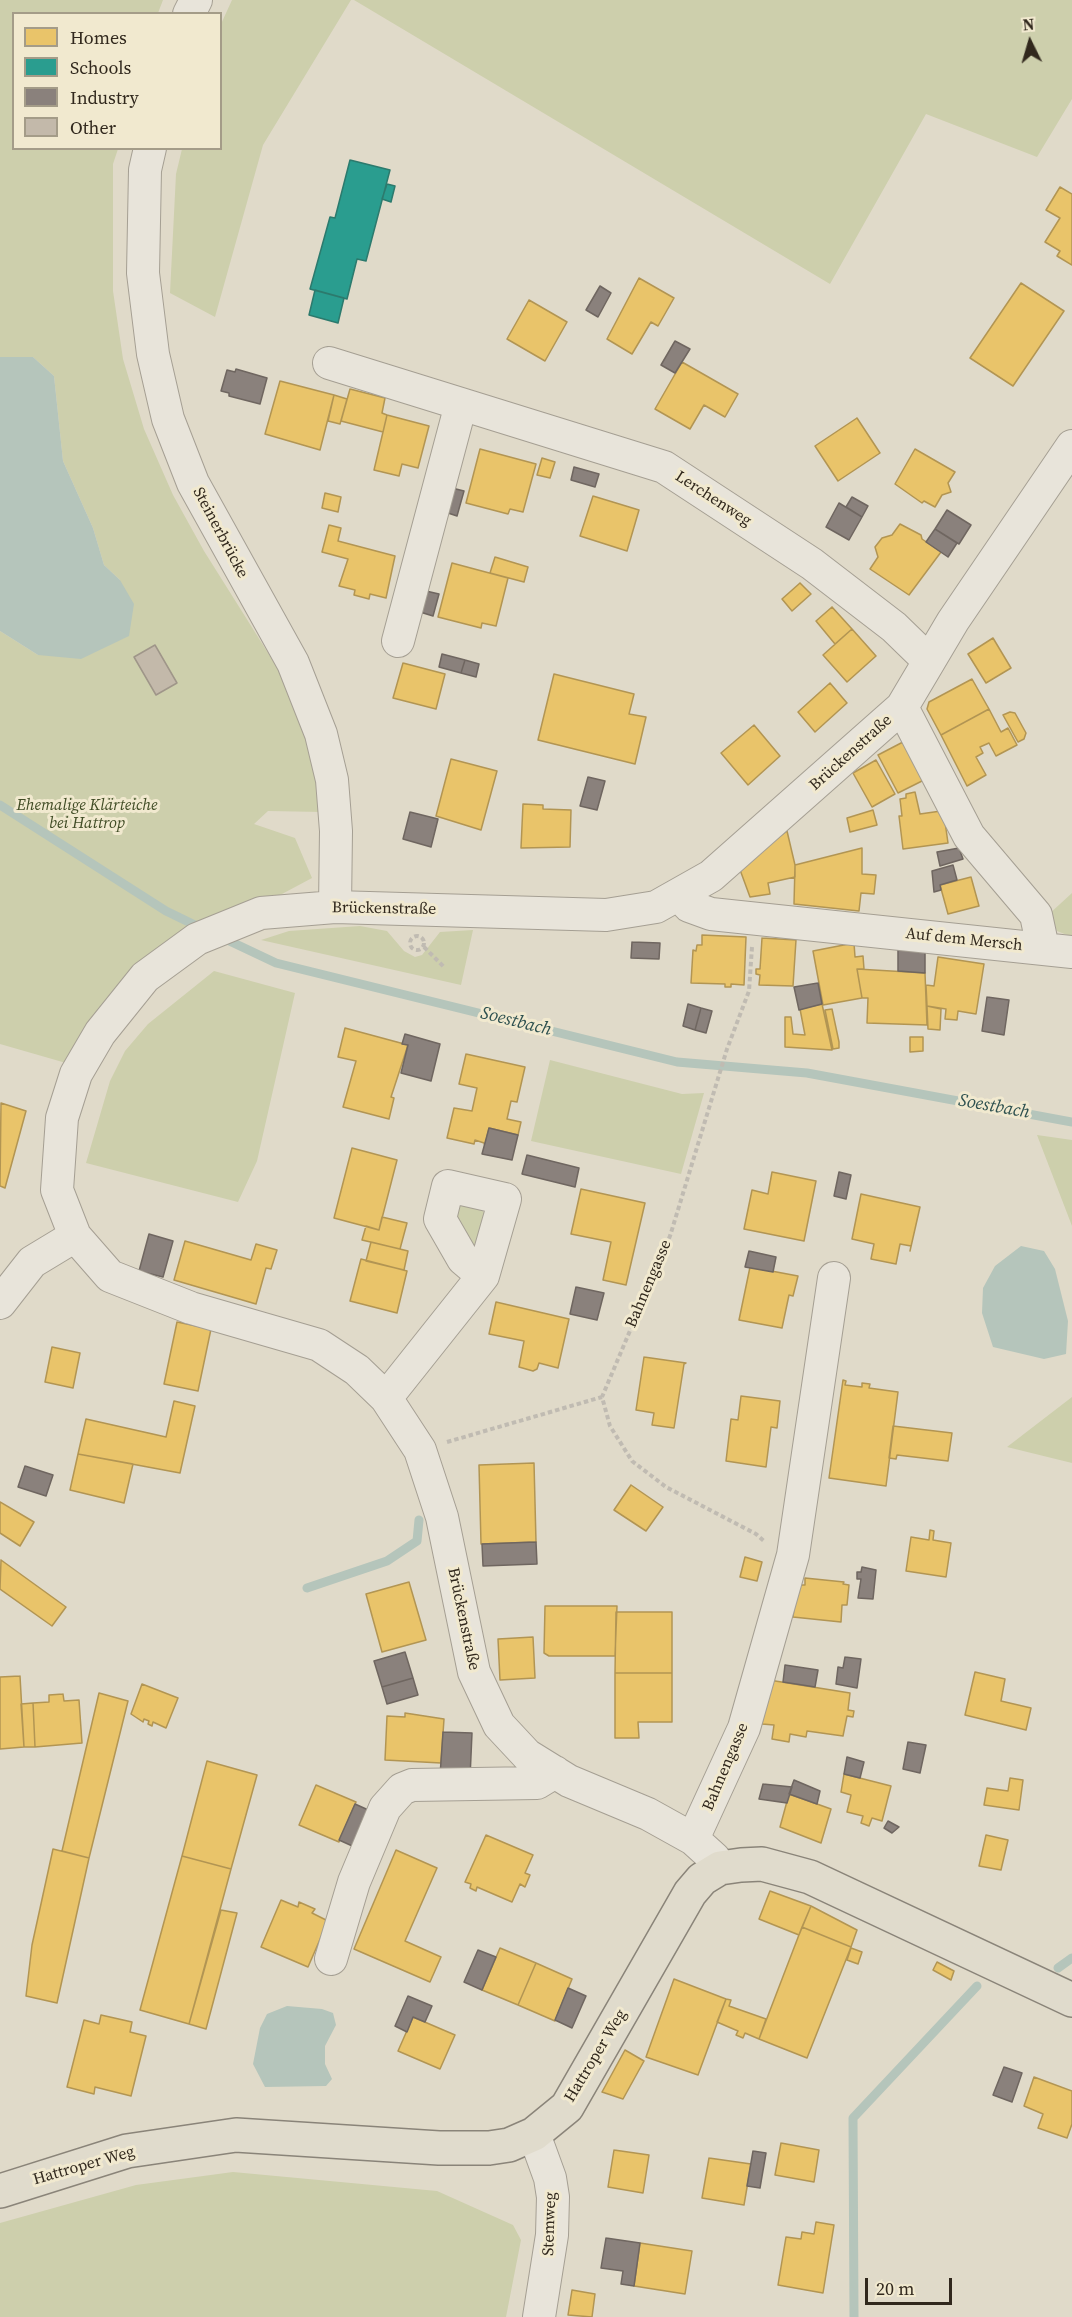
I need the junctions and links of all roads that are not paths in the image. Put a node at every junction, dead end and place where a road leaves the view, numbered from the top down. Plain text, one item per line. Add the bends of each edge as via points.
1 (150, 150) edge
2 (329, 363) dead end
3 (460, 404) junction
4 (1072, 446) edge
5 (398, 641) dead end
6 (929, 661) junction
7 (902, 706) junction
8 (681, 895) junction
9 (335, 907) junction
10 (1058, 950) edge
11 (75, 1236) junction
12 (483, 1276) dead end
13 (834, 1278) dead end
14 (0, 1303) edge
15 (386, 1398) junction
16 (555, 1772) junction
17 (693, 1839) junction
18 (720, 1868) junction
19 (331, 1959) dead end
20 (1072, 2000) edge
21 (534, 2134) junction
22 (0, 2191) edge
23 (539, 2317) edge

1 - 9 street, Steinerbrücke via 145,170 143,273 153,354 168,419 198,493 293,663 321,734 332,780
2 - 3 street, Lerchenweg
3 - 5 street
3 - 6 street, Lerchenweg via 664,468 812,564 894,627
4 - 6 street, Brückenstraße
6 - 7 street, Brückenstraße
7 - 8 street, Brückenstraße via 711,876
7 - 10 street, Auf dem Mersch via 969,836 1036,915
8 - 9 street, Brückenstraße via 656,907 606,915
8 - 10 street, Auf dem Mersch via 689,906 711,914
9 - 11 street, Brückenstraße via 261,913 197,939 145,977 100,1033 76,1074 62,1119 57,1190
11 - 14 street via 32,1262
11 - 15 street, Brückenstraße via 110,1276 191,1308 319,1345 357,1370
12 - 15 street
13 - 17 street, Bahnengasse via 793,1554 744,1728
15 - 16 street, Brückenstraße via 420,1450 442,1517 474,1672 499,1725 527,1755
16 - 17 street, Brückenstraße
16 - 19 street via 537,1784 412,1785 402,1790 385,1808 354,1882
17 - 18 street, Brückenstraße
18 - 20 main road via 762,1864 810,1877
18 - 21 main road, Hattroper Weg via 702,1879 678,1912 567,2107
21 - 22 main road, Hattroper Weg via 509,2145 489,2148 236,2135 127,2151
21 - 23 street, Stemweg via 553,2197 552,2235

